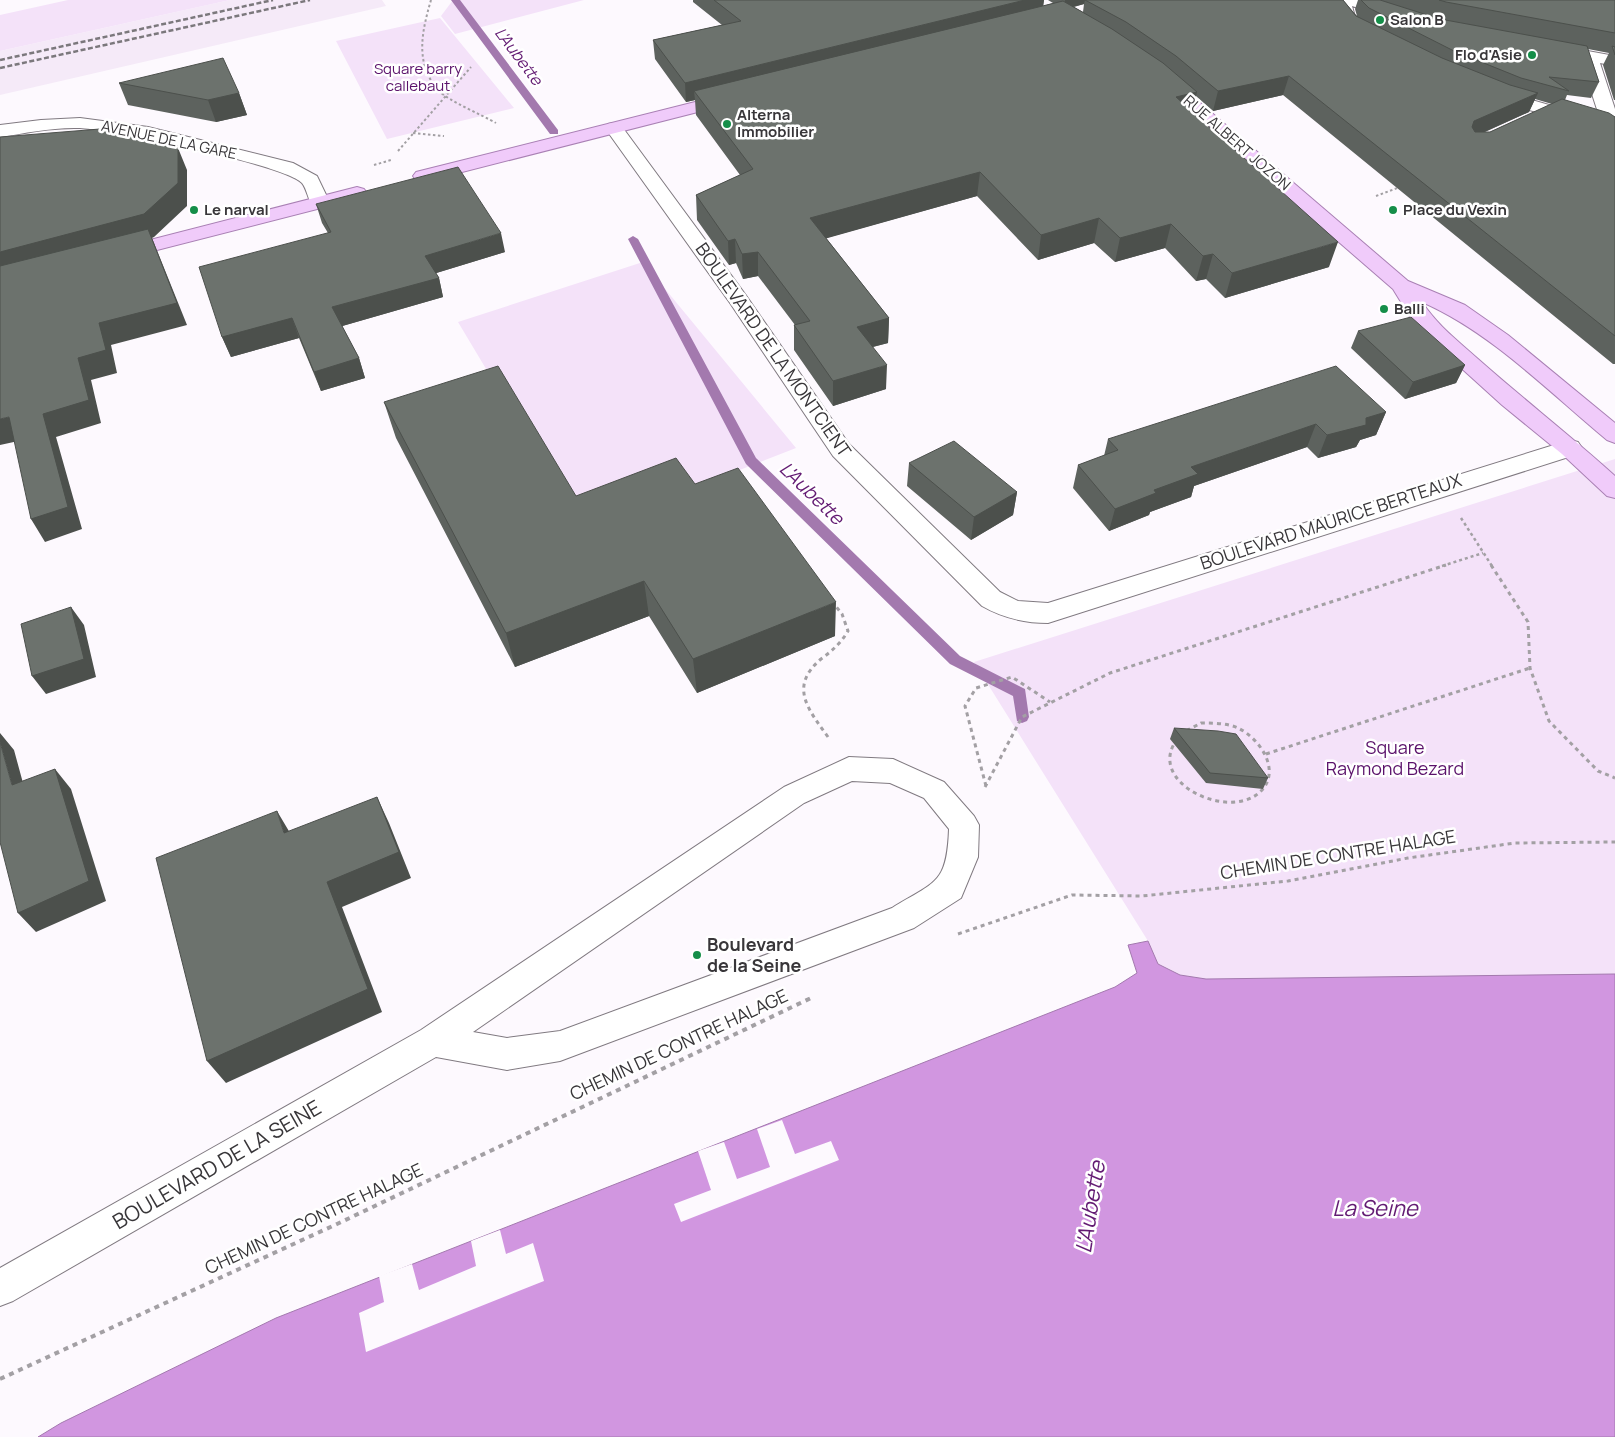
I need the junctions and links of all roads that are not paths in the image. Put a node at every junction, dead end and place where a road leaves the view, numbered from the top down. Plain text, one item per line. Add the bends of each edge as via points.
1 (1348, 0) edge
2 (1409, 18) edge
3 (1382, 42) edge
4 (1541, 47) edge
5 (1588, 57) junction
6 (1615, 60) edge
7 (1151, 71) edge
8 (1483, 89) edge
9 (746, 94) edge
10 (1550, 112) junction
11 (1525, 123) edge
12 (1613, 125) edge
13 (614, 128) junction
14 (0, 132) edge
15 (409, 180) edge
16 (373, 189) edge
17 (320, 203) junction
18 (102, 258) edge
19 (1401, 286) junction
20 (1615, 435) edge
21 (1570, 448) junction
22 (1615, 490) edge
23 (1048, 613) joint
24 (434, 1041) junction
25 (0, 1288) edge

1 - 2 street
1 - 3 street via 1343,8 1346,19 1357,29
4 - 5 street
5 - 6 street
5 - 12 street
7 - 19 main road, RUE ALBERT JOZON
8 - 10 street
9 - 13 main road
10 - 11 street
10 - 12 street
13 - 15 main road
13 - 23 street, BOULEVARD DE LA MONTCIENT via 738,299 841,450 991,599 1026,614
14 - 17 street, AVENUE DE LA GARE via 41,124 80,123 148,133 286,167 310,180
16 - 17 main road
17 - 18 main road
19 - 20 main road, RUE ALBERT JOZON via 1458,310 1500,340
19 - 21 main road, RUE ALBERT JOZON via 1425,323 1510,400
20 - 21 main road, BOULEVARD MAURICE BERTEAUX
21 - 22 main road, RUE ALBERT JOZON
21 - 23 street, BOULEVARD MAURICE BERTEAUX
24 - 24 street, BOULEVARD DE LA SEINE via 507,1054 560,1046 903,918 950,889 964,857 964,825 934,790 893,771 849,769 794,795
24 - 25 street, BOULEVARD DE LA SEINE

